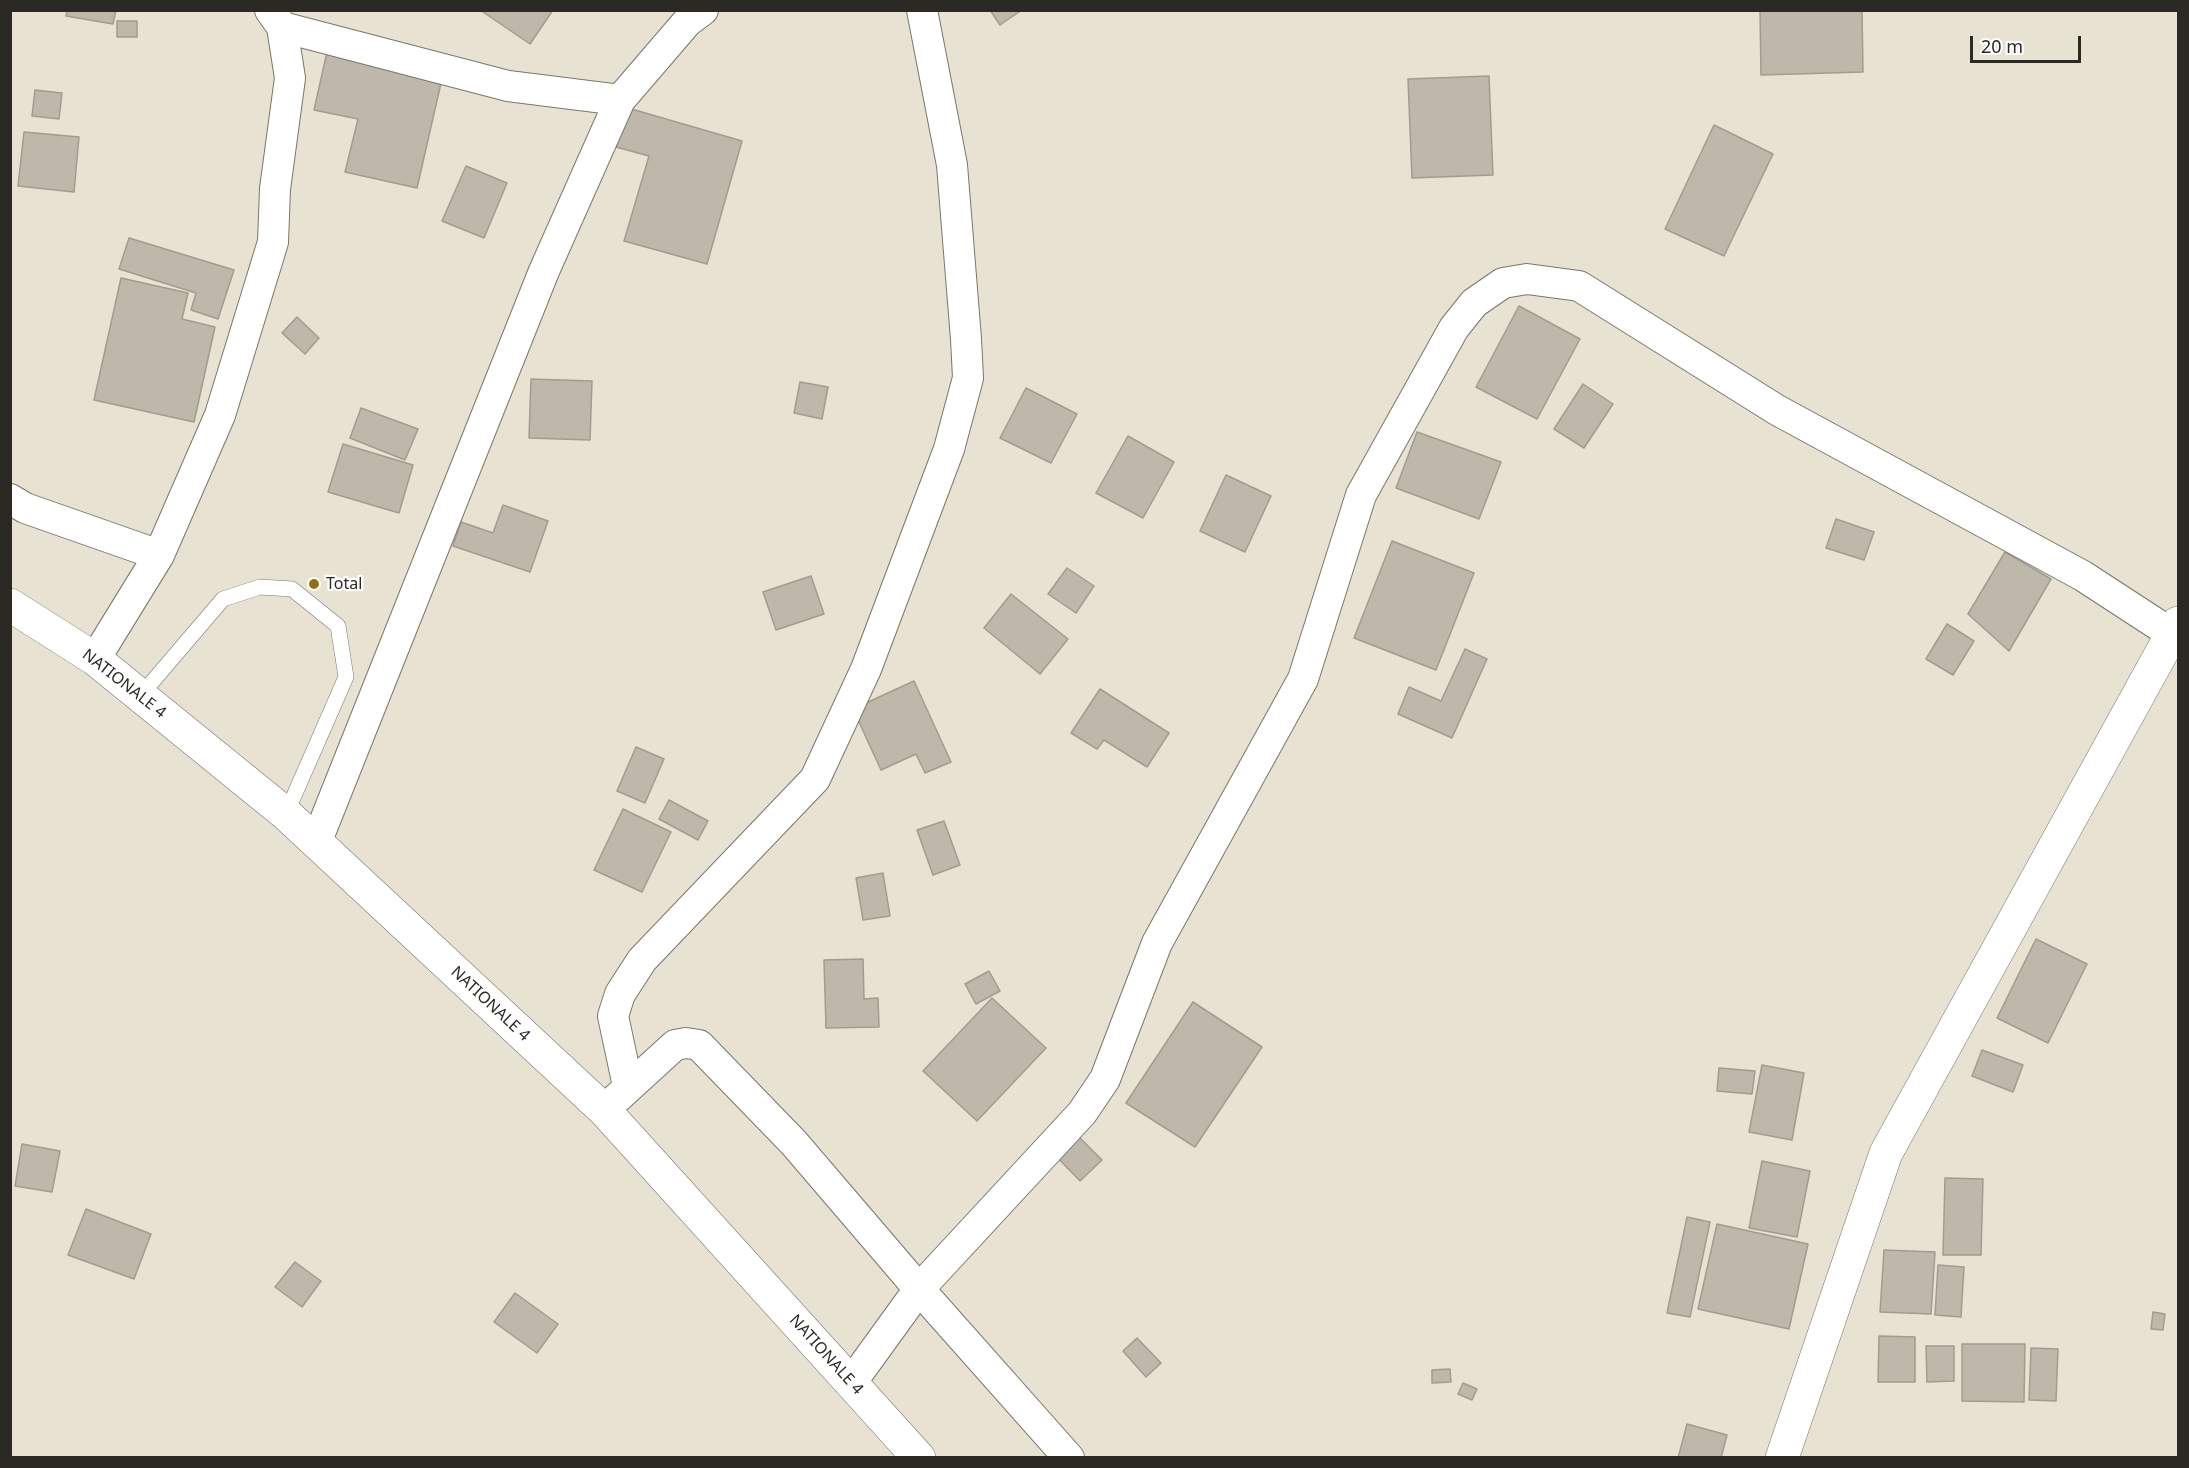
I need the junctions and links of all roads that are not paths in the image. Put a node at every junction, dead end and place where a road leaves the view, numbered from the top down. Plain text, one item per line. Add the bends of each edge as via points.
1 (703, 10) edge
2 (922, 10) edge
3 (276, 19) edge
4 (620, 100) junction
5 (10, 499) edge
6 (159, 555) junction
7 (10, 605) edge
8 (2175, 629) edge
9 (96, 659) junction
10 (141, 695) junction
11 (286, 814) junction
12 (316, 843) junction
13 (628, 1086) junction
14 (605, 1111) junction
15 (919, 1289) junction
16 (851, 1383) junction
17 (919, 1458) edge
18 (1069, 1458) edge
19 (1782, 1458) edge

1 - 4 street via 687,22
2 - 13 street via 952,165 966,339 968,378 949,449 866,669 815,779 642,960 620,994 613,1016
3 - 4 street via 508,86
3 - 6 street via 290,78 275,189 273,242 220,415
4 - 12 street via 544,271
5 - 6 street via 25,508
6 - 9 street
7 - 9 main road, NATIONALE 4
8 - 15 street via 1777,410 1579,286 1527,279 1503,283 1474,303 1454,328 1361,495 1303,679 1157,943 1105,1079 1082,1113
8 - 19 main road via 1886,1153
9 - 10 main road, NATIONALE 4
10 - 11 main road, NATIONALE 4
10 - 11 lane via 223,599 260,587 292,589 338,626 346,677
11 - 12 main road, NATIONALE 4
12 - 14 main road, NATIONALE 4
13 - 14 street
13 - 15 street via 675,1045 699,1045 794,1143
14 - 16 main road, NATIONALE 4
15 - 16 street
15 - 18 street
16 - 17 main road, NATIONALE 4

